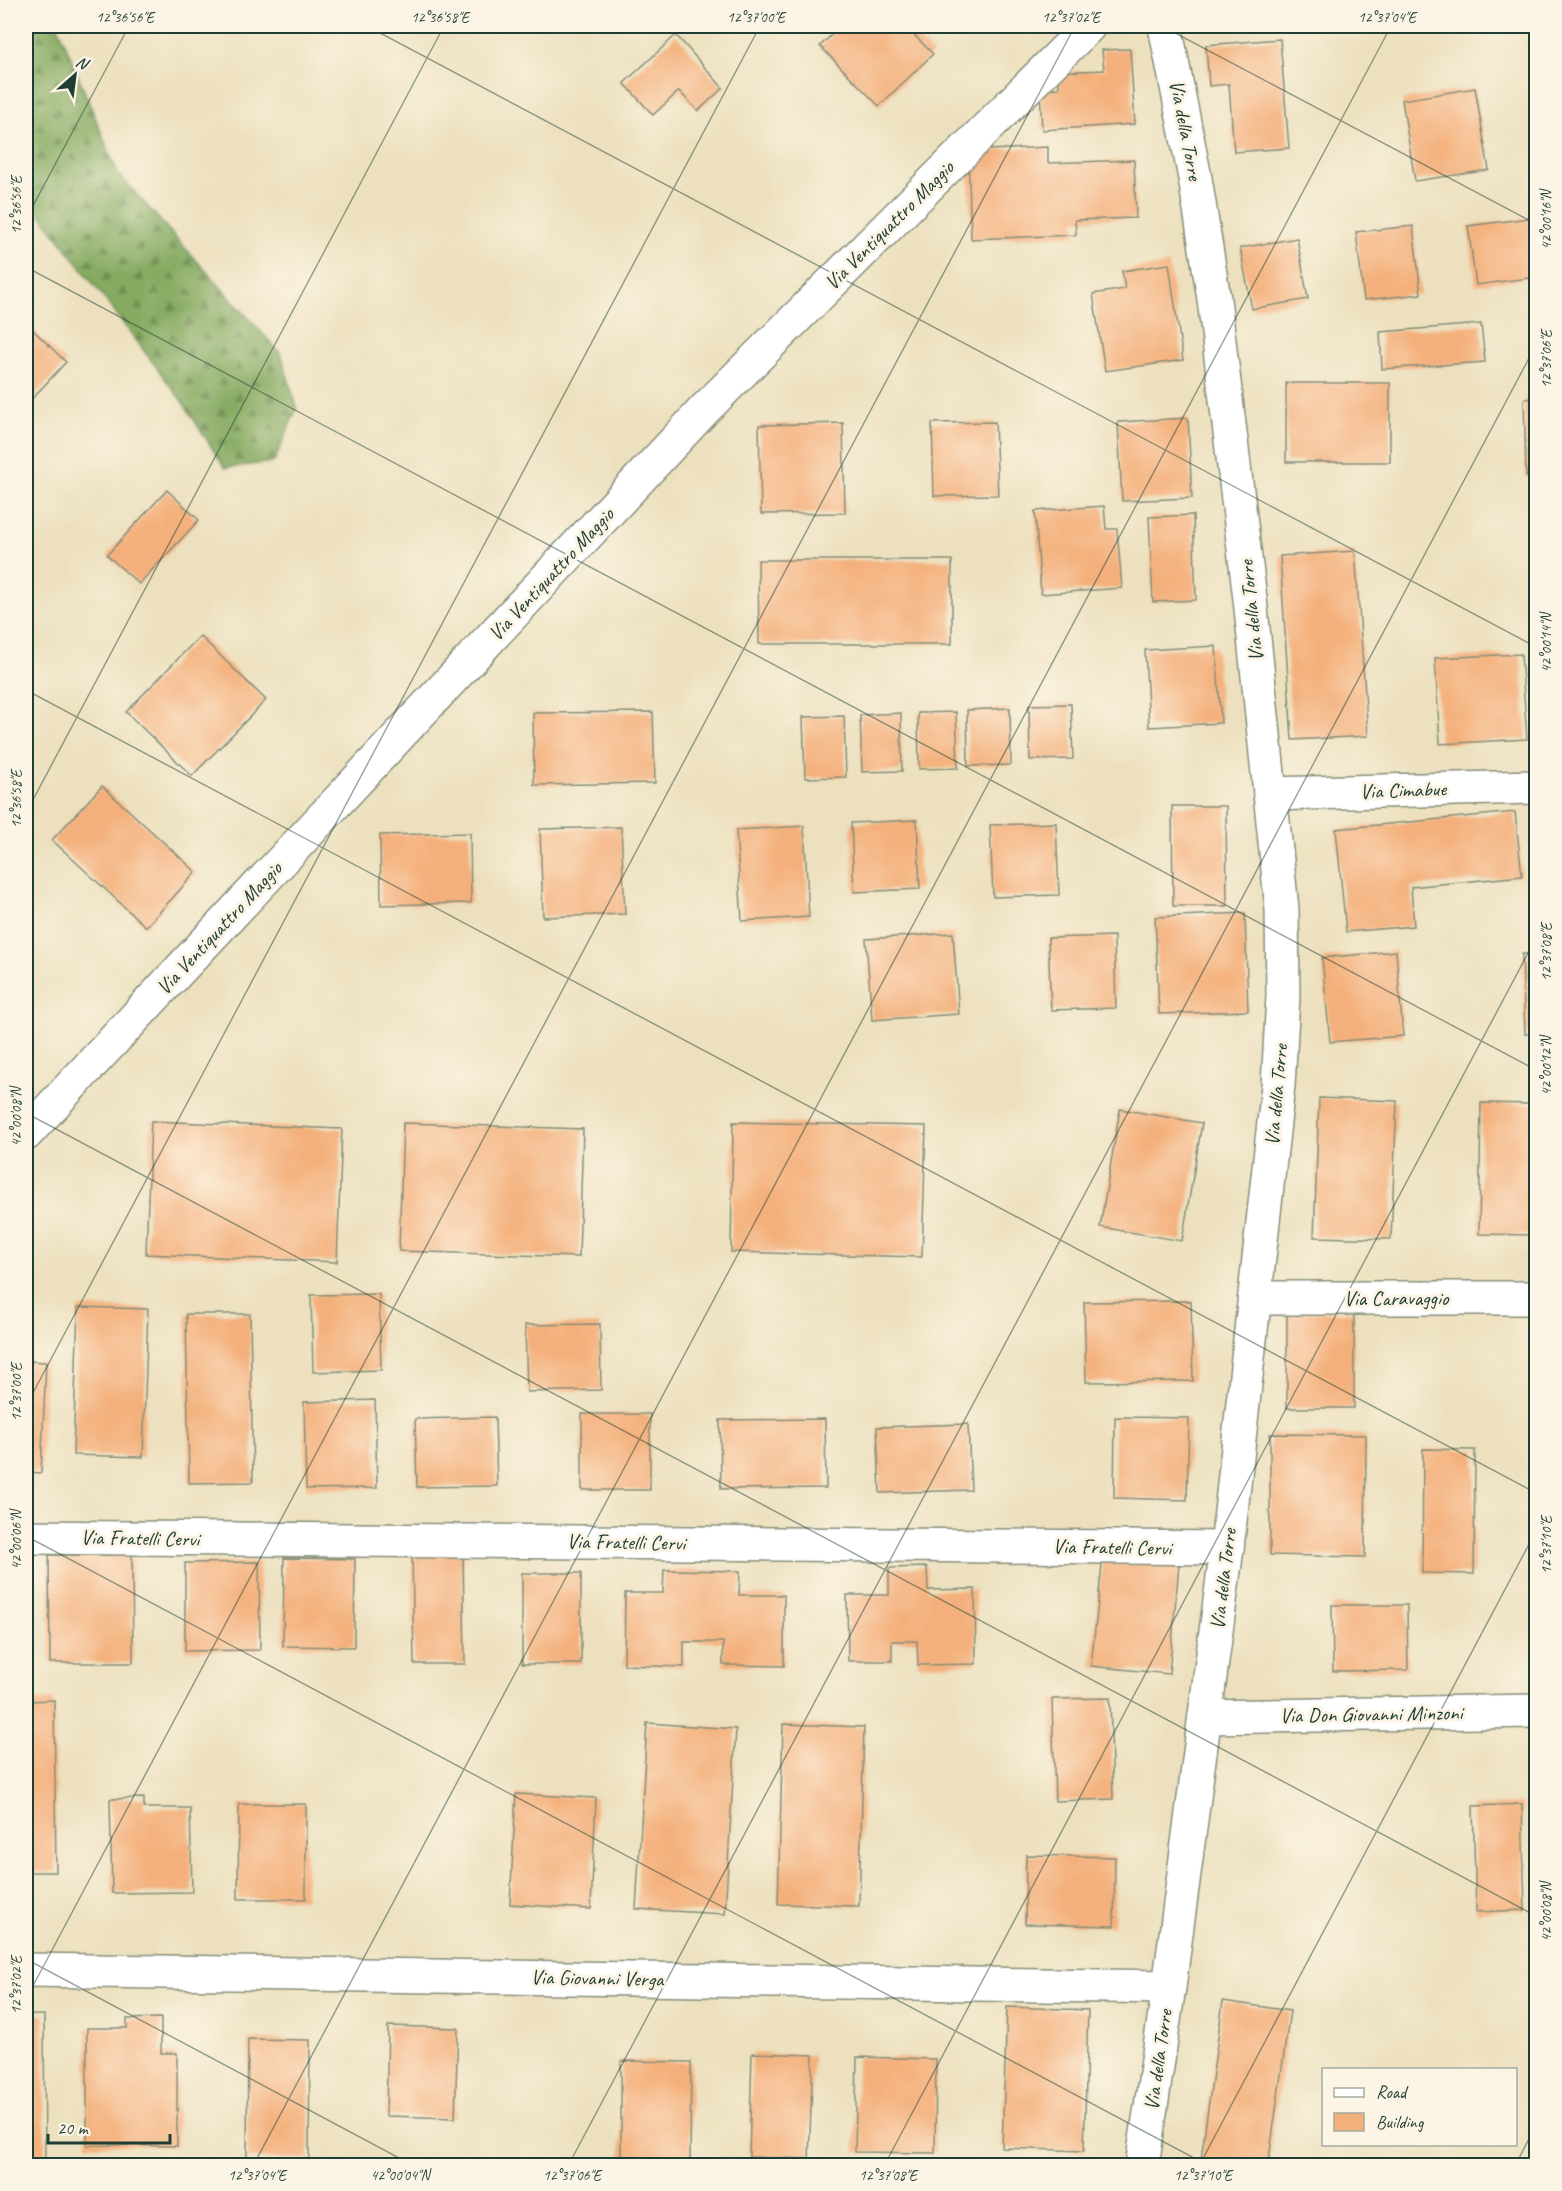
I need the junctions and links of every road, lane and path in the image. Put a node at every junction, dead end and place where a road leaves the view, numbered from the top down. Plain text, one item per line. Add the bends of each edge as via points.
1 (1089, 26) edge
2 (1165, 26) edge
3 (1536, 787) edge
4 (1270, 794) junction
5 (26, 1134) edge
6 (1255, 1298) junction
7 (1536, 1298) edge
8 (26, 1537) edge
9 (1227, 1548) junction
10 (1536, 1712) edge
11 (1204, 1717) junction
12 (26, 1970) edge
13 (1169, 1987) junction
14 (1142, 2166) edge

1 - 5 street, Via Ventiquattro Maggio via 704,410
2 - 4 street, Via della Torre via 1214,299
3 - 4 street, Via Cimabue
4 - 6 street, Via della Torre via 1282,909 1283,996 1278,1086
6 - 7 street, Via Caravaggio
6 - 9 street, Via della Torre
8 - 9 street, Via Fratelli Cervi
9 - 11 street, Via della Torre
10 - 11 street, Via Don Giovanni Minzoni
11 - 13 street, Via della Torre
12 - 13 street, Via Giovanni Verga
13 - 14 street, Via della Torre

